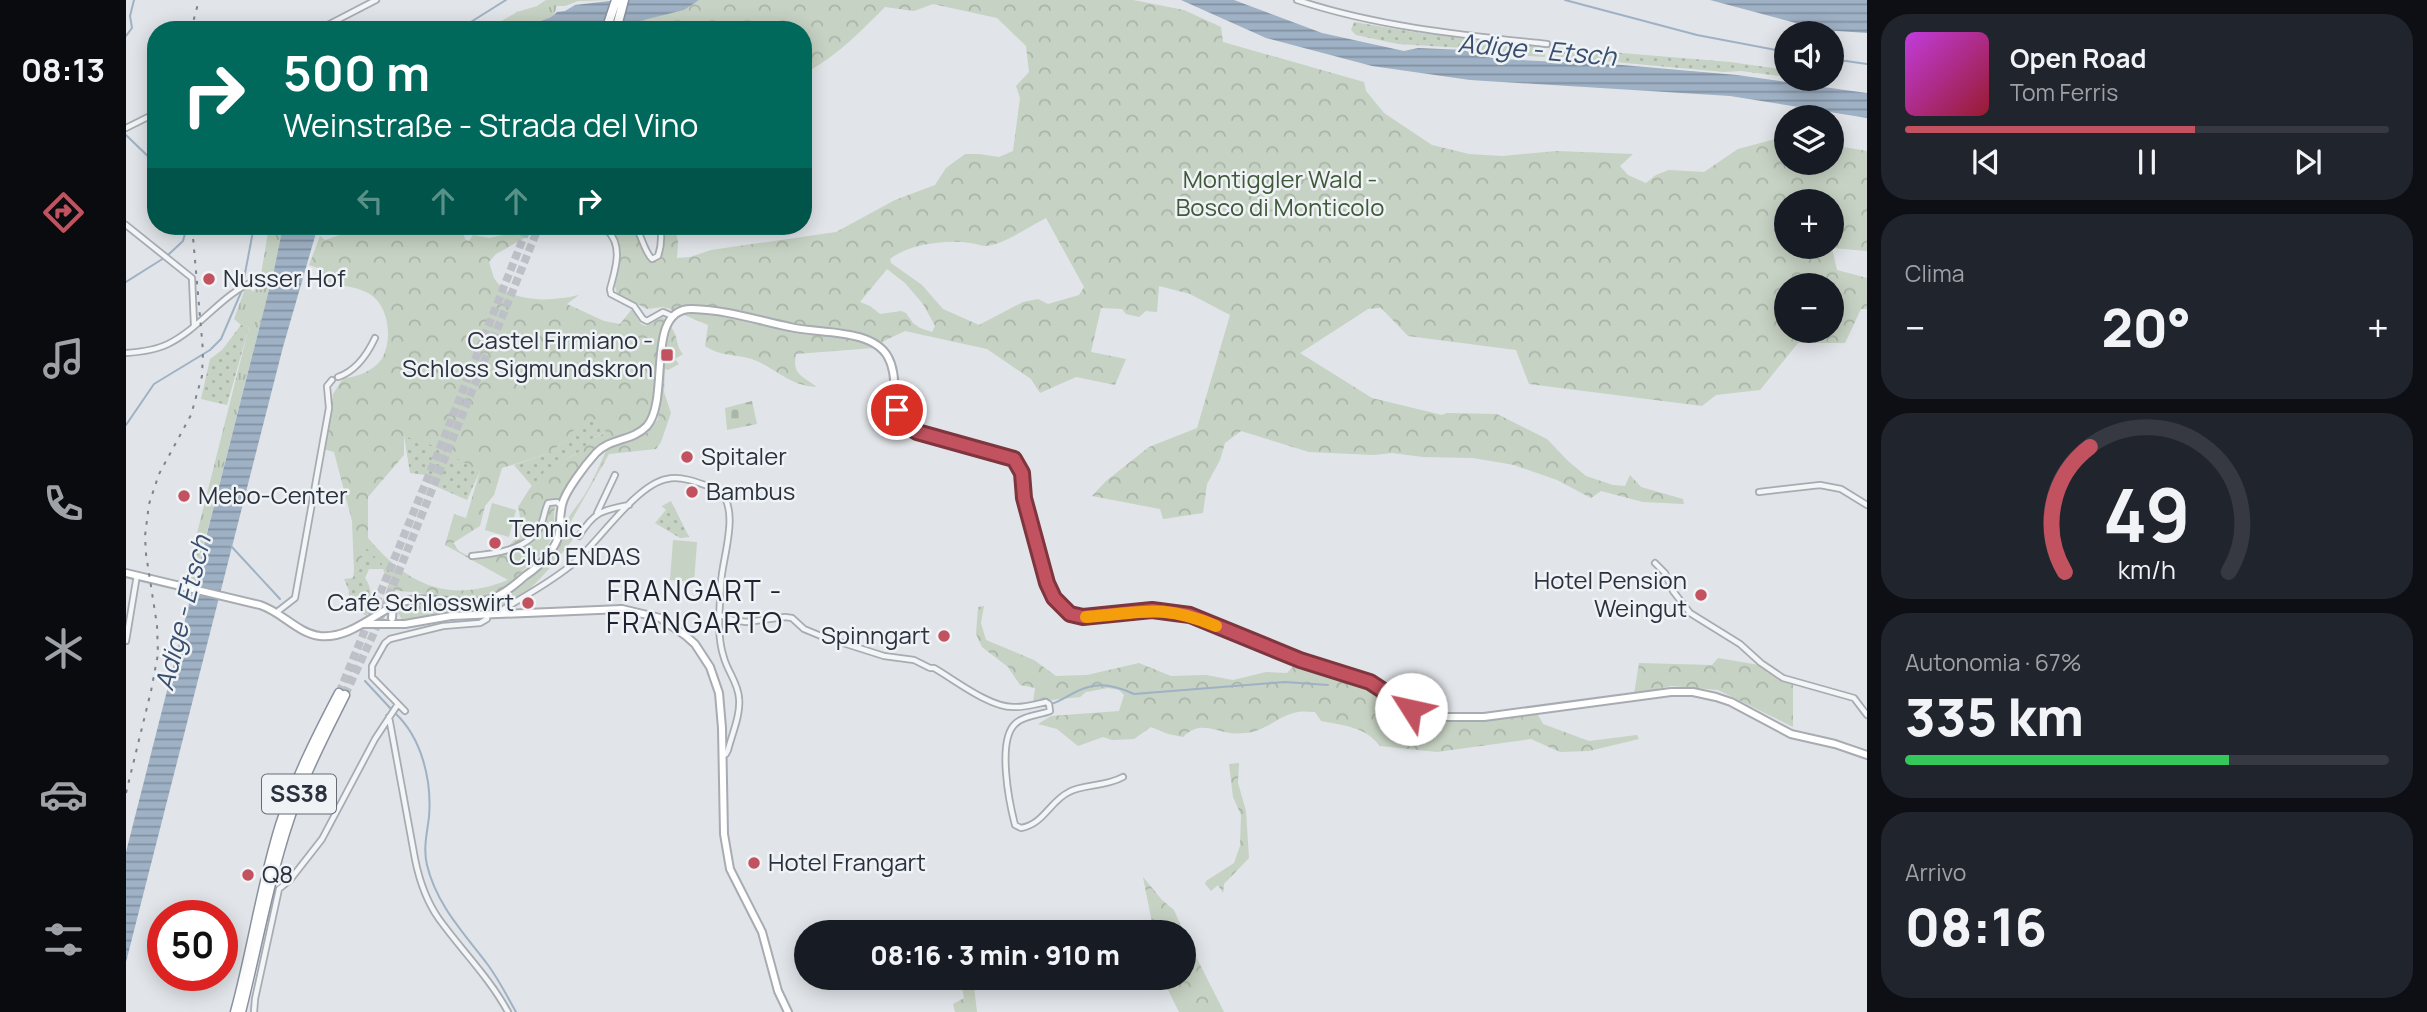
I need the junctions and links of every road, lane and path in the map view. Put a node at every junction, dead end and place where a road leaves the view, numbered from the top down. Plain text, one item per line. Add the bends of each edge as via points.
1 (376, 0) edge
2 (616, 0) edge
3 (624, 0) edge
4 (1297, 0) edge
5 (335, 21) edge
6 (609, 21) edge
7 (618, 21) edge
8 (1547, 44) dead end
9 (147, 118) edge
10 (126, 128) edge
11 (126, 225) edge
12 (610, 235) edge
13 (641, 235) edge
14 (662, 235) edge
15 (257, 280) dead end
16 (672, 316) junction
17 (194, 325) junction
18 (375, 338) dead end
19 (126, 353) edge
20 (338, 377) dead end
21 (332, 380) dead end
22 (615, 475) dead end
23 (1759, 492) dead end
24 (630, 505) junction
25 (1867, 506) edge
26 (561, 507) junction
27 (597, 514) junction
28 (579, 536) dead end
29 (472, 556) dead end
30 (1655, 563) dead end
31 (126, 573) edge
32 (137, 575) junction
33 (393, 606) junction
34 (277, 612) junction
35 (382, 612) junction
36 (487, 614) junction
37 (501, 614) junction
38 (720, 615) junction
39 (389, 621) junction
40 (361, 625) junction
41 (126, 641) edge
42 (396, 706) junction
43 (405, 711) dead end
44 (390, 715) junction
45 (1867, 715) edge
46 (722, 755) junction
47 (1867, 755) edge
48 (1123, 777) dead end
49 (291, 795) junction
50 (267, 852) dead end
51 (254, 902) dead end
52 (244, 973) junction
53 (235, 1012) edge
54 (243, 1012) edge
55 (254, 1012) edge
56 (508, 1012) edge
57 (788, 1012) edge

1 - 5 street
2 - 6 highway
3 - 7 highway
4 - 8 street via 1406,28
9 - 10 street
11 - 17 street via 192,278
12 - 16 street via 617,257 611,294 634,306 647,321 663,312
13 - 14 street via 652,258 658,256
15 - 17 street
16 - 26 main road via 663,332 658,403 652,419 640,432 598,450
16 - 47 main road via 691,309 741,313 789,327 838,332 881,349 890,364 897,410 907,426 1014,459 1022,473 1024,498 1048,588 1060,606 1075,616 1152,610 1190,615 1300,660 1370,682 1426,715 1484,718 1693,692 1731,702 1795,736
17 - 19 street via 168,344
18 - 20 street via 355,368
21 - 34 street via 327,386 329,408 295,598
22 - 27 street
23 - 25 street via 1820,485 1841,489
24 - 27 street
24 - 37 street via 574,562
24 - 38 street via 652,485 668,478 723,494 730,530 722,568
26 - 29 street via 557,502 548,503 538,530 523,543 495,554
26 - 33 main road via 561,533 552,550 505,594 482,602 422,599
27 - 28 street
30 - 45 street via 1690,613 1783,678 1854,698
31 - 32 main road
32 - 34 main road
32 - 41 street
33 - 35 main road
33 - 39 main road
34 - 40 main road via 301,630 320,636 343,634
35 - 39 main road
35 - 40 main road
36 - 37 main road
36 - 39 main road via 400,624
36 - 42 street via 480,623 443,626 385,643 370,673
37 - 46 main road via 622,609 669,623 695,644 715,679
38 - 46 street via 721,647 740,701 728,750
38 - 48 street via 746,622 792,618 821,636 934,668 1005,706 1049,704 1050,711 1017,721 1006,741 1015,825 1021,828 1033,826 1069,792
39 - 40 main road
42 - 43 street
42 - 44 street
44 - 55 street via 322,839 277,894
44 - 56 street via 421,880 439,919
46 - 57 main road via 728,859 762,932
49 - 50 highway via 283,804
49 - 52 highway, SS38 via 268,867
49 - 54 highway, SS38 via 342,694 297,798
51 - 52 highway
52 - 53 highway, SS38

